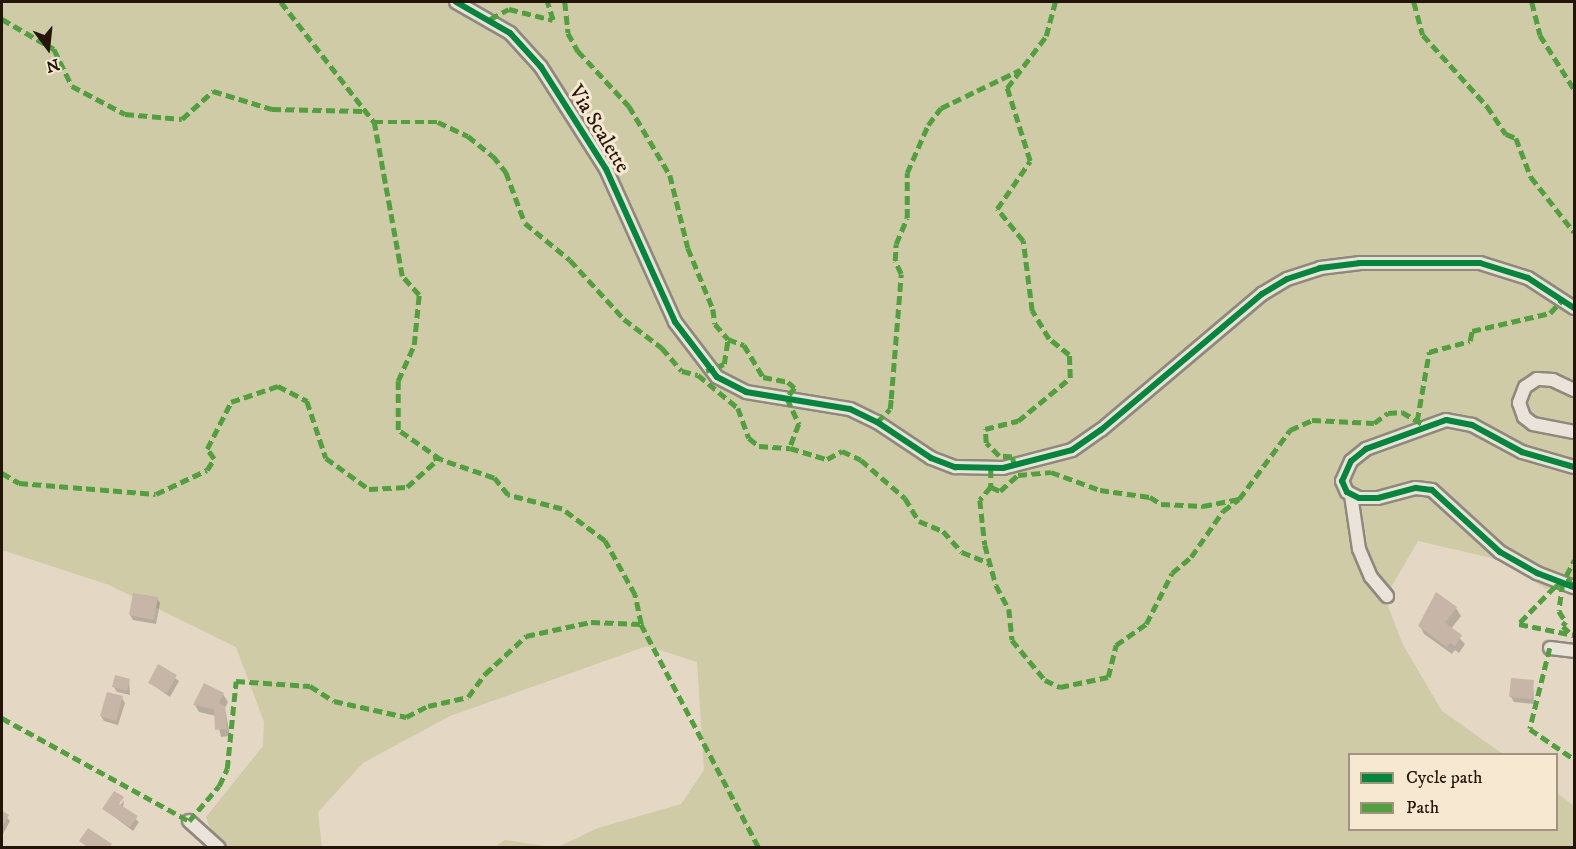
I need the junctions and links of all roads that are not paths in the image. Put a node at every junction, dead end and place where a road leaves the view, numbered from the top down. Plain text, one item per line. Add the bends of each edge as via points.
1 (456, 2) edge
2 (1575, 308) edge
3 (1575, 390) edge
4 (1575, 432) edge
5 (1575, 467) edge
6 (1351, 495) junction
7 (1575, 587) edge
8 (1387, 596) dead end
9 (1550, 648) dead end
10 (1575, 651) edge
11 (189, 821) dead end
12 (219, 848) edge

1 - 2 street, Via Scalette via 510,33 545,72 610,178 671,315 709,369 726,384 746,392 850,409 932,458 955,467 982,470 1048,459 1078,446 1262,294 1312,270 1359,263 1480,263 1536,282
3 - 4 street via 1553,380 1537,379 1525,387 1519,403 1524,417 1533,424
5 - 6 street via 1521,452 1472,425 1446,420 1359,453 1343,476 1344,488
6 - 7 street via 1368,498 1412,488 1429,489 1509,557
6 - 8 street via 1359,549 1371,577
9 - 10 street
11 - 12 street

